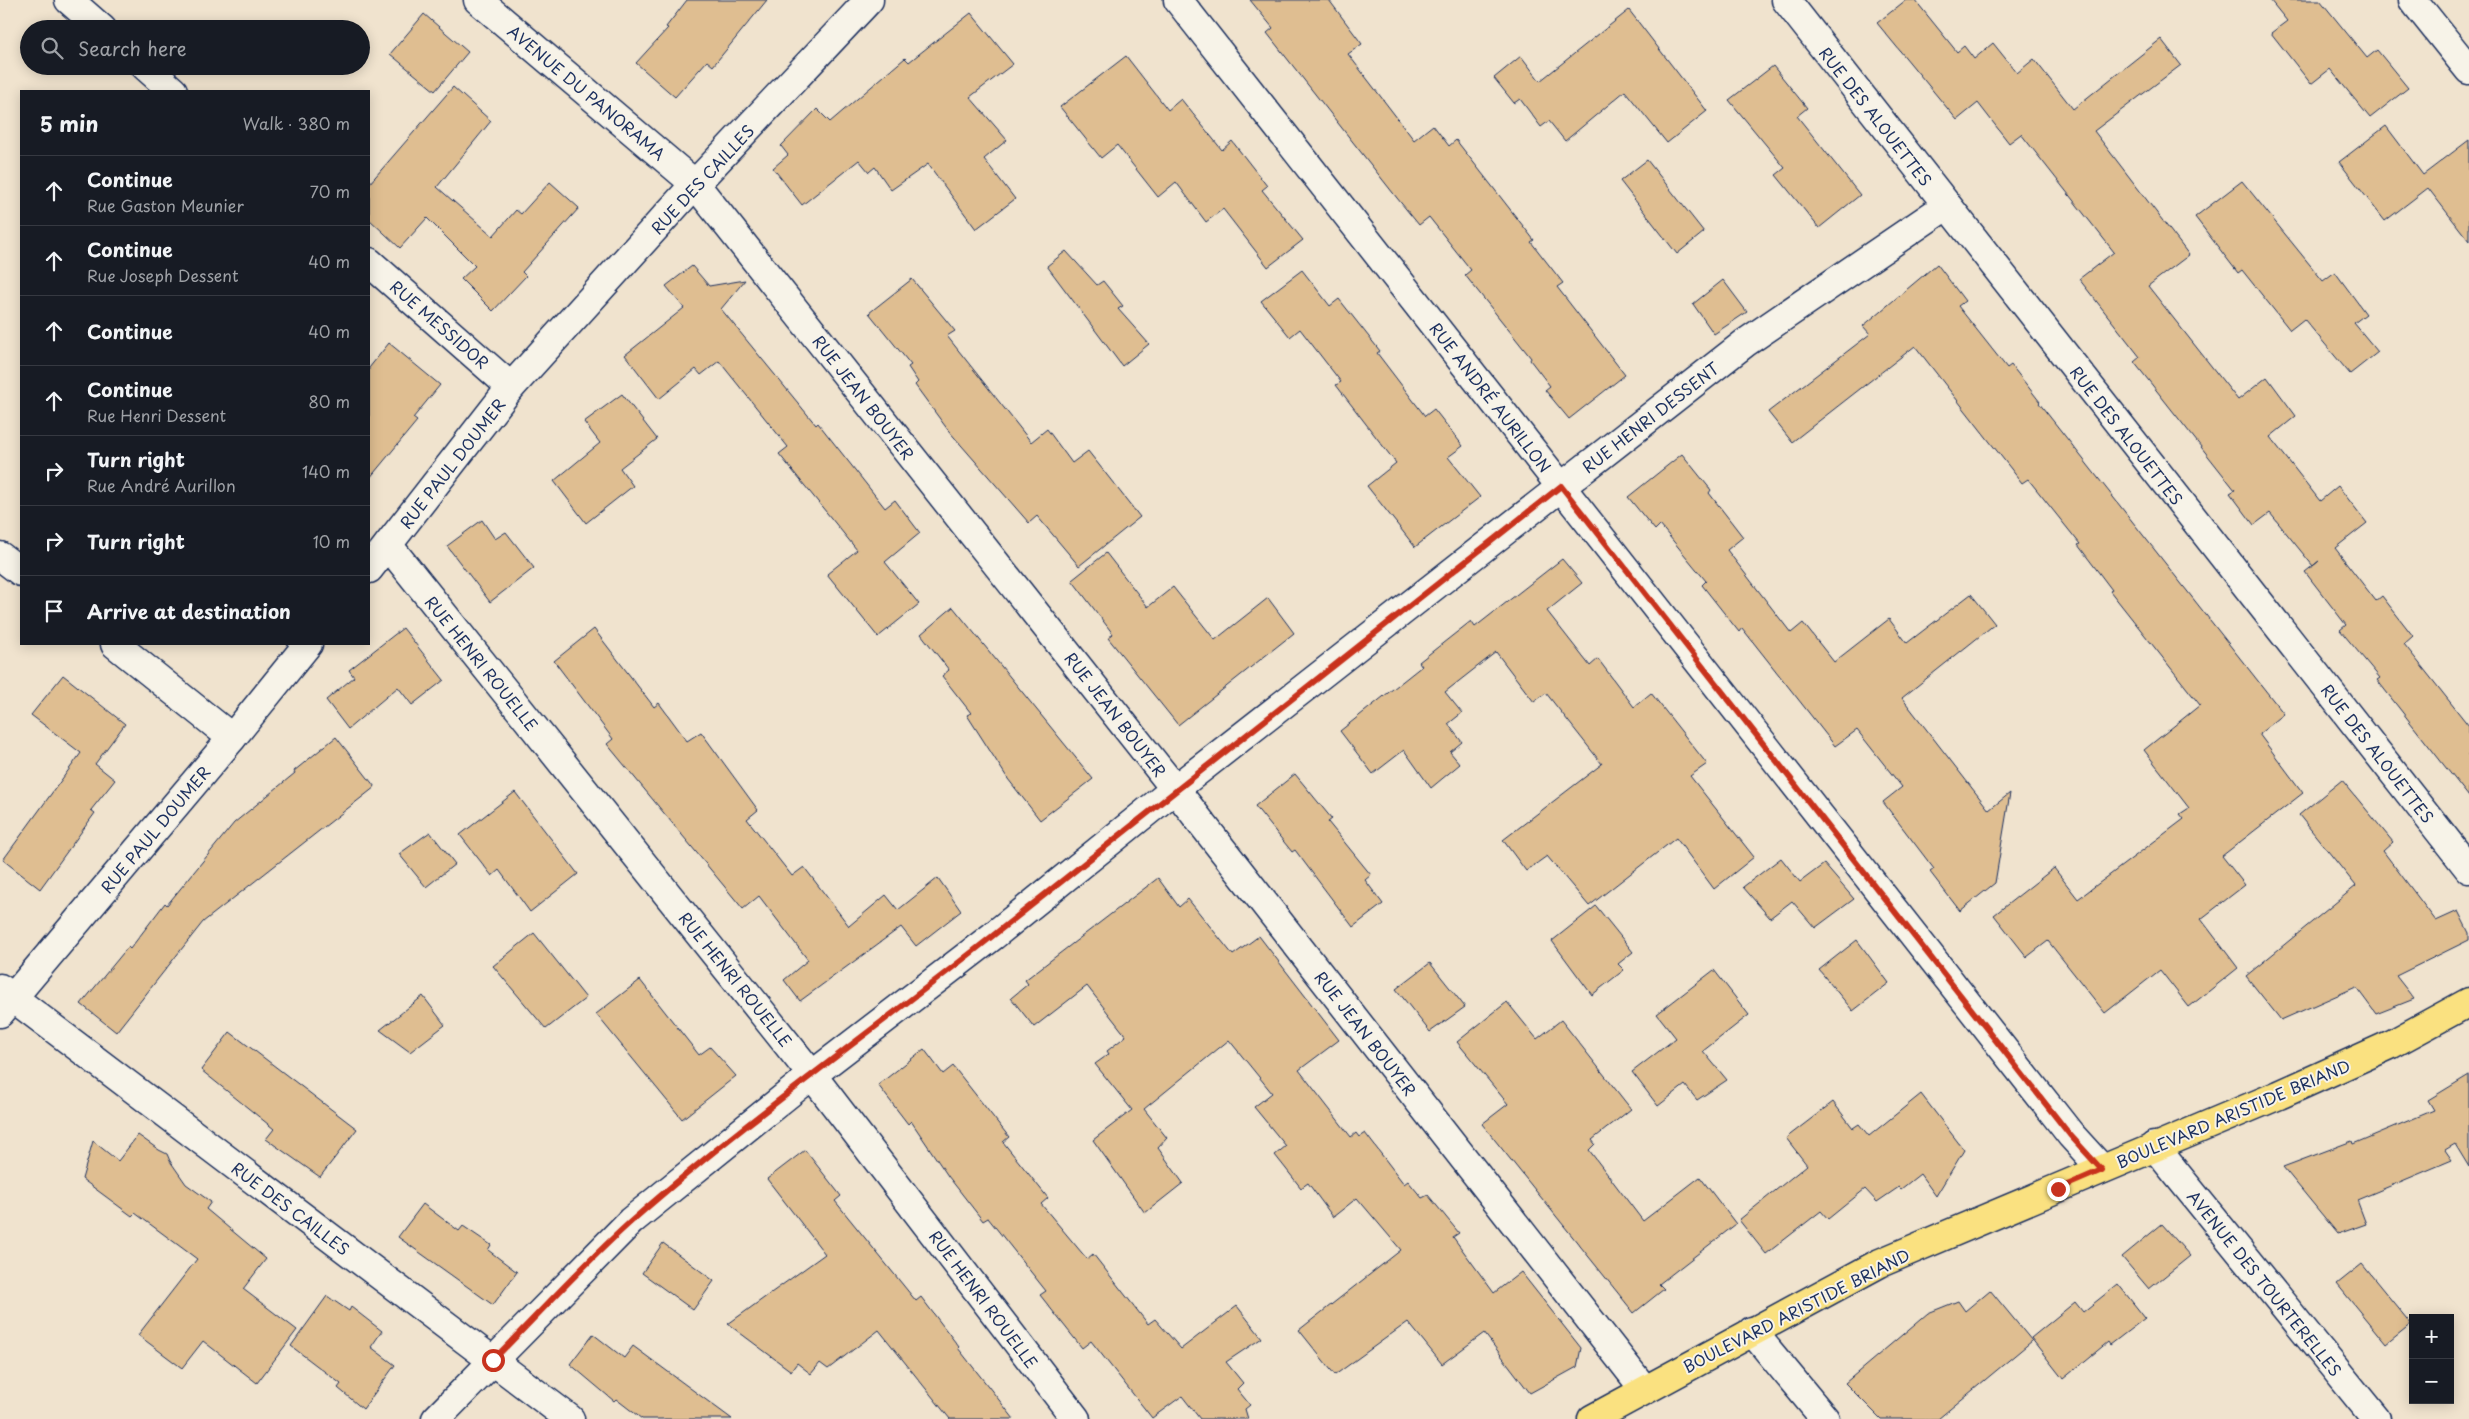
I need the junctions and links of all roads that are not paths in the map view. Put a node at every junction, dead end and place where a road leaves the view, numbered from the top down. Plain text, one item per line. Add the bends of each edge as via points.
1 (69, 0) edge
2 (478, 0) edge
3 (870, 0) edge
4 (1178, 0) edge
5 (1786, 0) edge
6 (2413, 0) edge
7 (92, 20) edge
8 (2469, 70) edge
9 (155, 75) edge
10 (172, 90) edge
11 (695, 184) junction
12 (1946, 206) junction
13 (370, 263) edge
14 (536, 360) joint
15 (511, 387) junction
16 (1561, 486) junction
17 (388, 545) junction
18 (0, 556) edge
19 (370, 568) edge
20 (20, 571) edge
21 (115, 645) edge
22 (307, 645) edge
23 (232, 738) junction
24 (1176, 789) junction
25 (2469, 869) edge
26 (4, 1000) edge
27 (2469, 1002) edge
28 (812, 1075) junction
29 (2154, 1146) junction
30 (2102, 1170) junction
31 (1752, 1332) junction
32 (493, 1360) junction
33 (1644, 1389) junction
34 (436, 1419) edge
35 (570, 1419) edge
36 (1076, 1419) edge
37 (1592, 1419) edge
38 (1826, 1419) edge
39 (2376, 1419) edge

1 - 7 street
2 - 11 street, AVENUE DU PANORAMA
3 - 11 street, RUE DES CAILLES
4 - 16 street, RUE ANDRÉ AURILLON
5 - 12 street, RUE DES ALOUETTES
6 - 8 street
9 - 10 street
11 - 14 street, RUE DES CAILLES
11 - 24 street, RUE JEAN BOUYER
12 - 16 street, RUE HENRI DESSENT via 1745,343
12 - 25 street, RUE DES ALOUETTES
13 - 15 street, RUE MESSIDOR
14 - 15 street, RUE PAUL DOUMER
15 - 17 street, RUE PAUL DOUMER
16 - 24 street, RUE HENRI DESSENT
16 - 30 street, RUE ANDRÉ AURILLON via 2070,1135
17 - 19 street, RUE PAUL DOUMER
17 - 28 street, RUE HENRI ROUELLE
18 - 20 street
21 - 23 street
22 - 23 street, RUE PAUL DOUMER
23 - 26 street, RUE PAUL DOUMER
24 - 28 street, RUE HENRI DESSENT via 993,936
24 - 33 street, RUE JEAN BOUYER
26 - 32 street, RUE DES CAILLES
27 - 29 main road, BOULEVARD ARISTIDE BRIAND via 2392,1044
28 - 32 street, RUE HENRI DESSENT via 631,1221
28 - 36 street, RUE HENRI ROUELLE
29 - 30 main road, BOULEVARD ARISTIDE BRIAND
29 - 39 street, AVENUE DES TOURTERELLES
30 - 31 main road, BOULEVARD ARISTIDE BRIAND via 1880,1263
31 - 33 main road, BOULEVARD ARISTIDE BRIAND
31 - 38 street
32 - 34 street, RUE HENRI DESSENT
32 - 35 street, RUE DES CAILLES
33 - 37 main road, BOULEVARD ARISTIDE BRIAND

